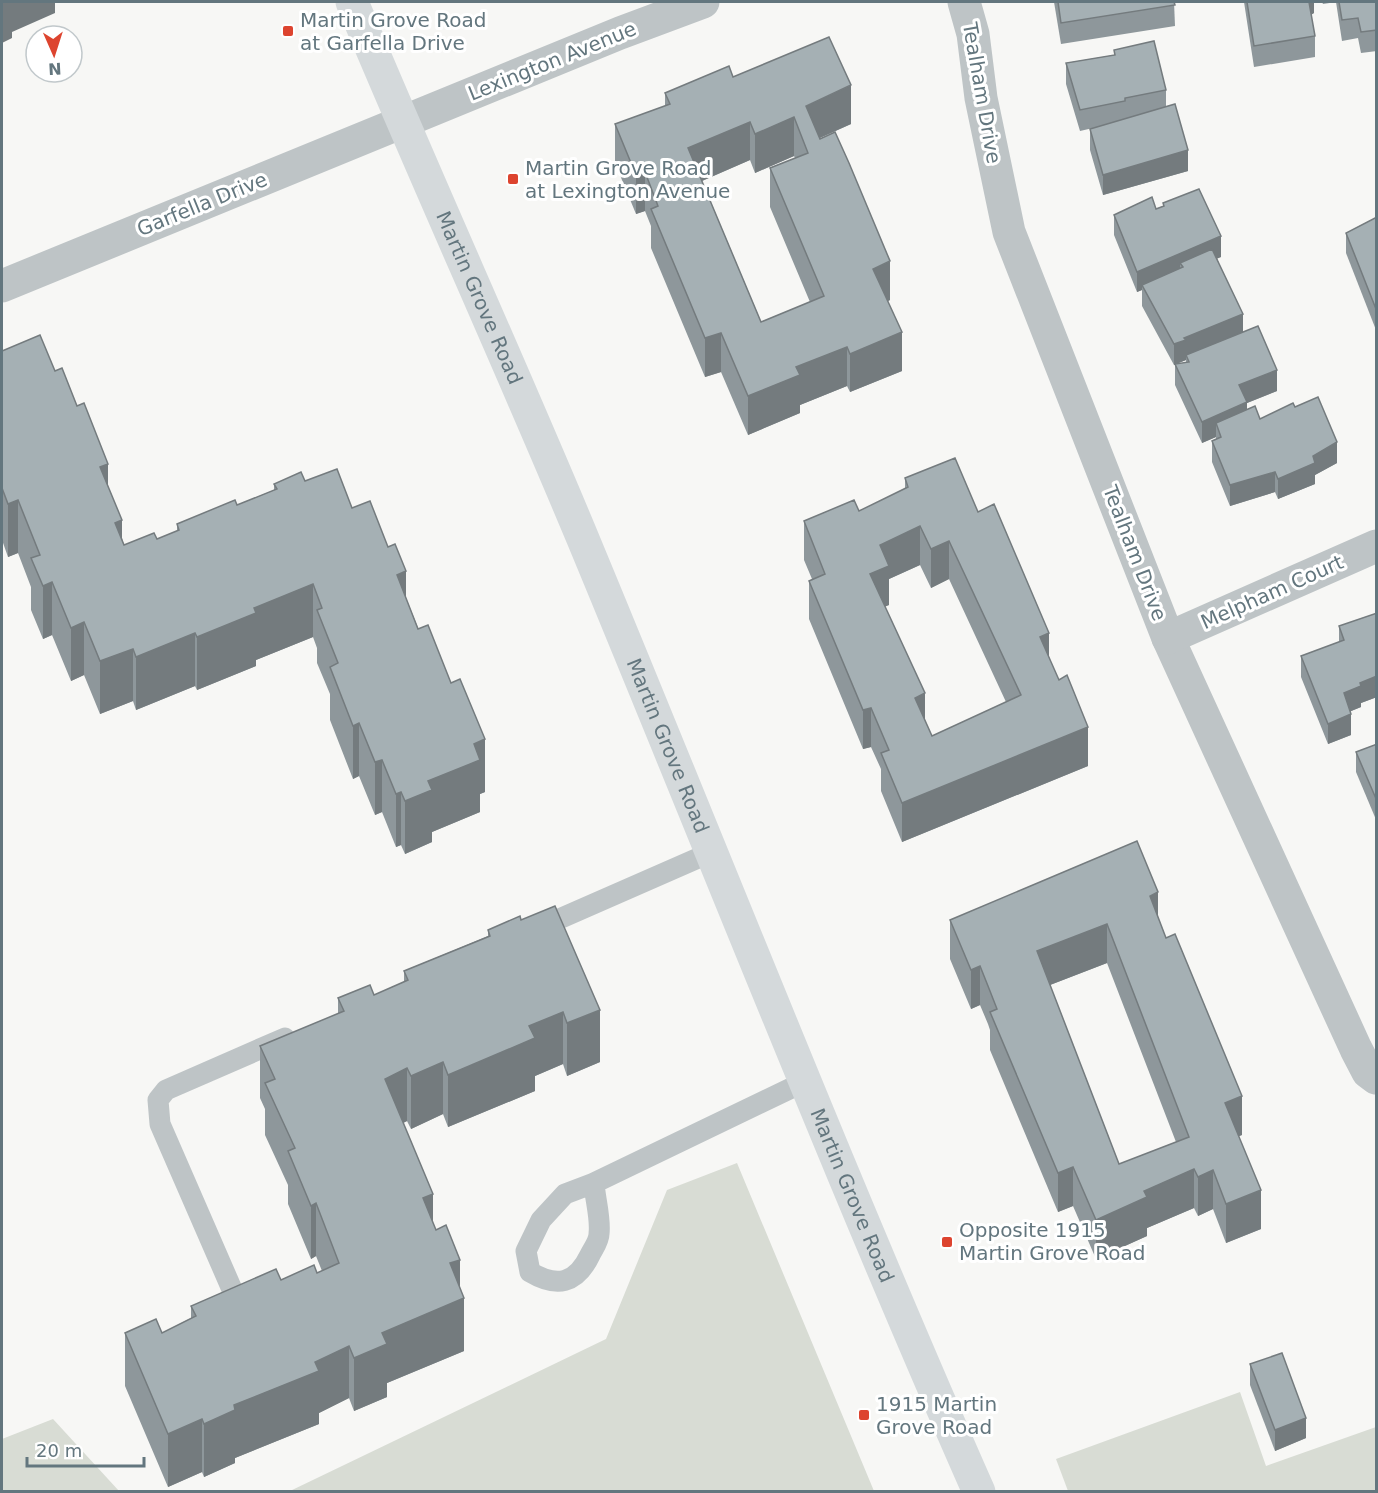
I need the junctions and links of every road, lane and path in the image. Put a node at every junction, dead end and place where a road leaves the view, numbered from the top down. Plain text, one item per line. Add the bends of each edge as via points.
1 (352, 2) edge
2 (703, 2) edge
3 (964, 2) edge
4 (402, 122) junction
5 (2, 286) edge
6 (1377, 546) edge
7 (1168, 638) junction
8 (712, 852) junction
9 (512, 939) edge
10 (306, 1029) edge
11 (1377, 1078) edge
12 (806, 1081) junction
13 (594, 1183) junction
14 (234, 1294) edge
15 (979, 1491) edge

1 - 4 main road, Martin Grove Road
2 - 4 street, Lexington Avenue
3 - 7 street, Tealham Drive via 1009,232
4 - 5 street, Garfella Drive
4 - 8 main road, Martin Grove Road via 576,524
6 - 7 street, Melpham Court
7 - 11 street, Tealham Drive via 1356,1049 1368,1072
8 - 9 lane
8 - 12 main road, Martin Grove Road
10 - 14 lane via 166,1090 158,1100 160,1124
12 - 13 lane
12 - 15 main road, Martin Grove Road
13 - 13 lane via 565,1194 542,1220 526,1251 530,1272 556,1282 575,1277 586,1264 600,1236

